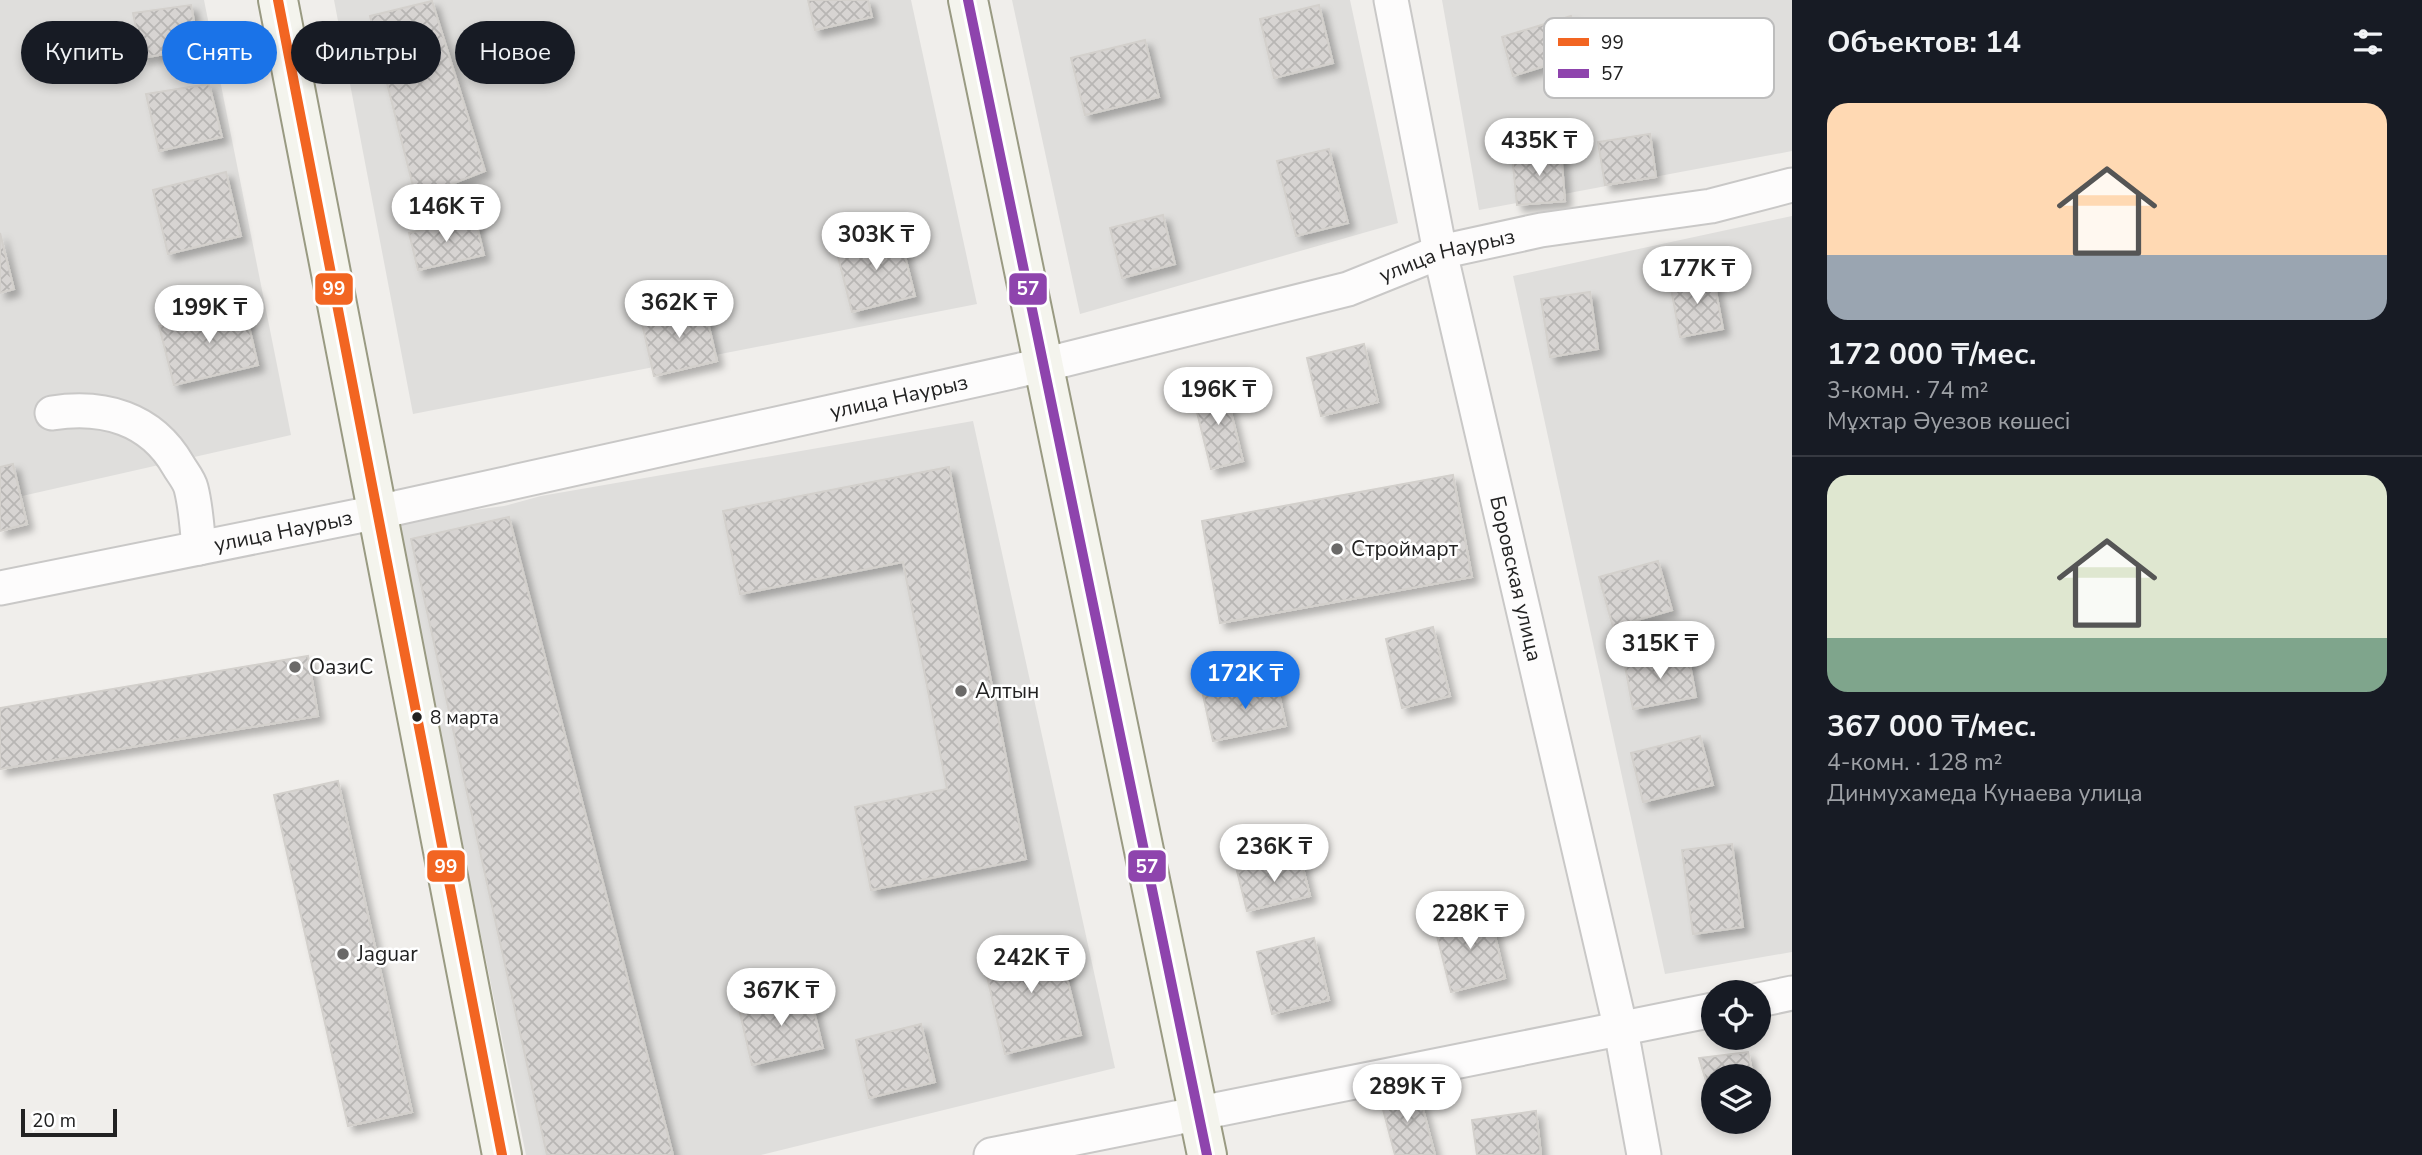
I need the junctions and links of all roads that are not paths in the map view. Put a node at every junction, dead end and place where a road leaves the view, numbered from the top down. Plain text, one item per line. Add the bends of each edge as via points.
1 (278, 0) edge
2 (968, 0) edge
3 (1391, 0) edge
4 (1792, 185) edge
5 (1440, 252) junction
6 (1043, 365) junction
7 (52, 413) dead end
8 (377, 512) junction
9 (199, 548) junction
10 (0, 588) edge
11 (1792, 993) edge
12 (1771, 997) edge
13 (1701, 1013) edge
14 (1621, 1031) junction
15 (1199, 1112) junction
16 (502, 1155) edge
17 (991, 1155) edge
18 (1207, 1155) edge
19 (1644, 1155) edge

1 - 8 main road
2 - 6 main road
3 - 5 street, Боровская улица
4 - 5 street, улица Наурыз via 1711,206 1541,230
5 - 6 street, улица Наурыз via 1348,289
5 - 14 street, Боровская улица
6 - 8 street, улица Наурыз
6 - 15 main road
7 - 9 street via 104,411 141,424 168,448 191,487
8 - 9 street, улица Наурыз
8 - 16 main road
9 - 10 street, улица Наурыз
11 - 12 street
13 - 14 street
14 - 15 street
14 - 19 street, Боровская улица
15 - 17 street
15 - 18 main road

